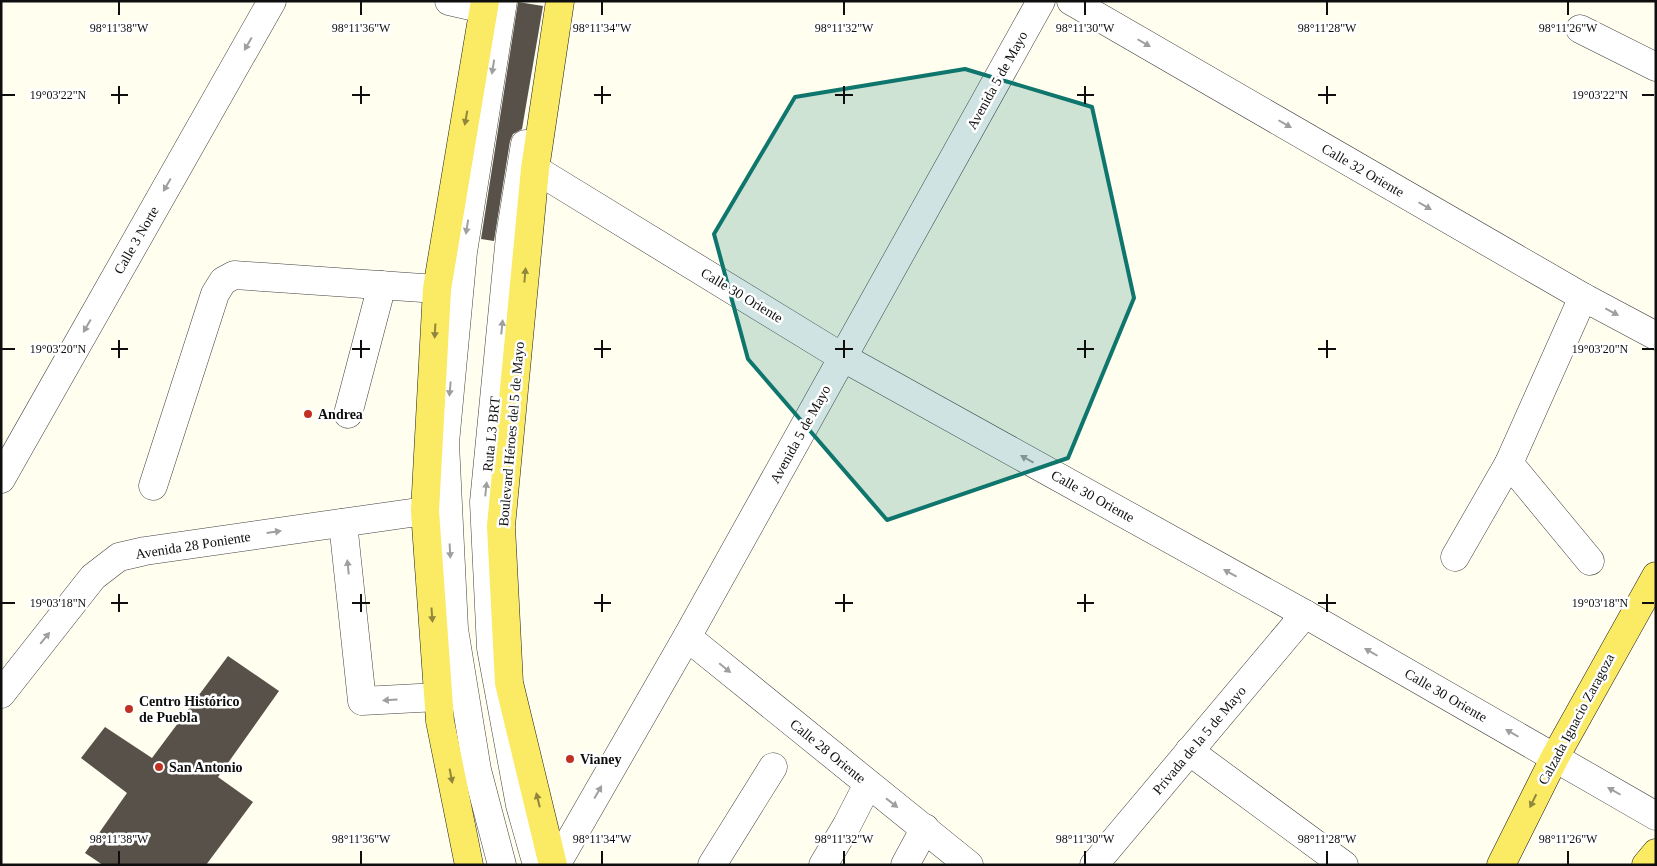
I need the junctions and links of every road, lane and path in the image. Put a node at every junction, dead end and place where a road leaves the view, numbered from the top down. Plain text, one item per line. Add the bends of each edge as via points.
1 (272, 1) edge
2 (450, 1) edge
3 (548, 1) edge
4 (560, 1) edge
5 (1041, 1) edge
6 (1071, 1) edge
7 (491, 4) edge
8 (1580, 29) dead end
9 (1656, 68) edge
10 (535, 169) junction
11 (382, 285) junction
12 (437, 290) junction
13 (1583, 297) junction
14 (1656, 336) edge
15 (842, 357) junction
16 (348, 414) dead end
17 (1509, 463) junction
18 (1, 479) edge
19 (153, 486) dead end
20 (425, 511) junction
21 (343, 523) junction
22 (1455, 557) dead end
23 (1590, 561) dead end
24 (1656, 576) edge
25 (1305, 614) junction
26 (687, 637) junction
27 (6, 678) edge
28 (438, 697) junction
29 (1190, 751) junction
30 (1555, 757) junction
31 (773, 767) dead end
32 (868, 784) junction
33 (1656, 816) edge
34 (925, 828) junction
35 (1656, 853) edge
36 (469, 865) edge
37 (502, 865) edge
38 (537, 865) edge
39 (555, 865) edge
40 (712, 865) edge
41 (823, 865) edge
42 (905, 865) edge
43 (969, 865) edge
44 (1094, 865) edge
45 (1344, 865) edge
46 (1501, 865) edge
47 (1646, 865) edge

1 -> 18 street, Calle 3 Norte
2 - 7 street
38 -> 3 street, Ruta L3 BRT via 520,805 490,648 484,502 510,236
4 - 10 main road, Boulevard Héroes del 5 de Mayo
5 - 15 street, Avenida 5 de Mayo
6 -> 13 street, Calle 32 Oriente
7 -> 12 main road
7 -> 37 street via 445,443 454,629 477,770
8 - 9 street
10 - 15 street, Calle 30 Oriente
39 -> 10 main road, Boulevard Héroes del 5 de Mayo via 509,683 501,526
11 - 12 street
11 - 16 street
11 - 19 street via 234,275 223,281 215,294
12 -> 20 main road
13 -> 14 street, Calle 32 Oriente
13 - 17 street
25 -> 15 street, Calle 30 Oriente
15 - 26 street, Avenida 5 de Mayo
17 - 22 street
17 - 23 street
20 - 21 street, Avenida 28 Poniente
20 -> 28 main road
27 -> 21 street, Avenida 28 Poniente via 93,578 119,557
28 -> 21 street via 362,701
24 - 30 main road, Calzada Ignacio Zaragoza
25 - 29 street, Privada de la 5 de Mayo
30 -> 25 street, Calle 30 Oriente
26 -> 32 street, Calle 28 Oriente
39 -> 26 street, Avenida 5 de Mayo
28 -> 36 main road
29 - 44 street, Privada de la 5 de Mayo
29 - 45 street
33 -> 30 street, Calle 30 Oriente
30 -> 46 main road, Calzada Ignacio Zaragoza
31 - 40 street
32 -> 34 street, Calle 28 Oriente
32 - 41 street
34 - 42 street
34 - 43 street, Calle 28 Oriente
35 - 47 main road

